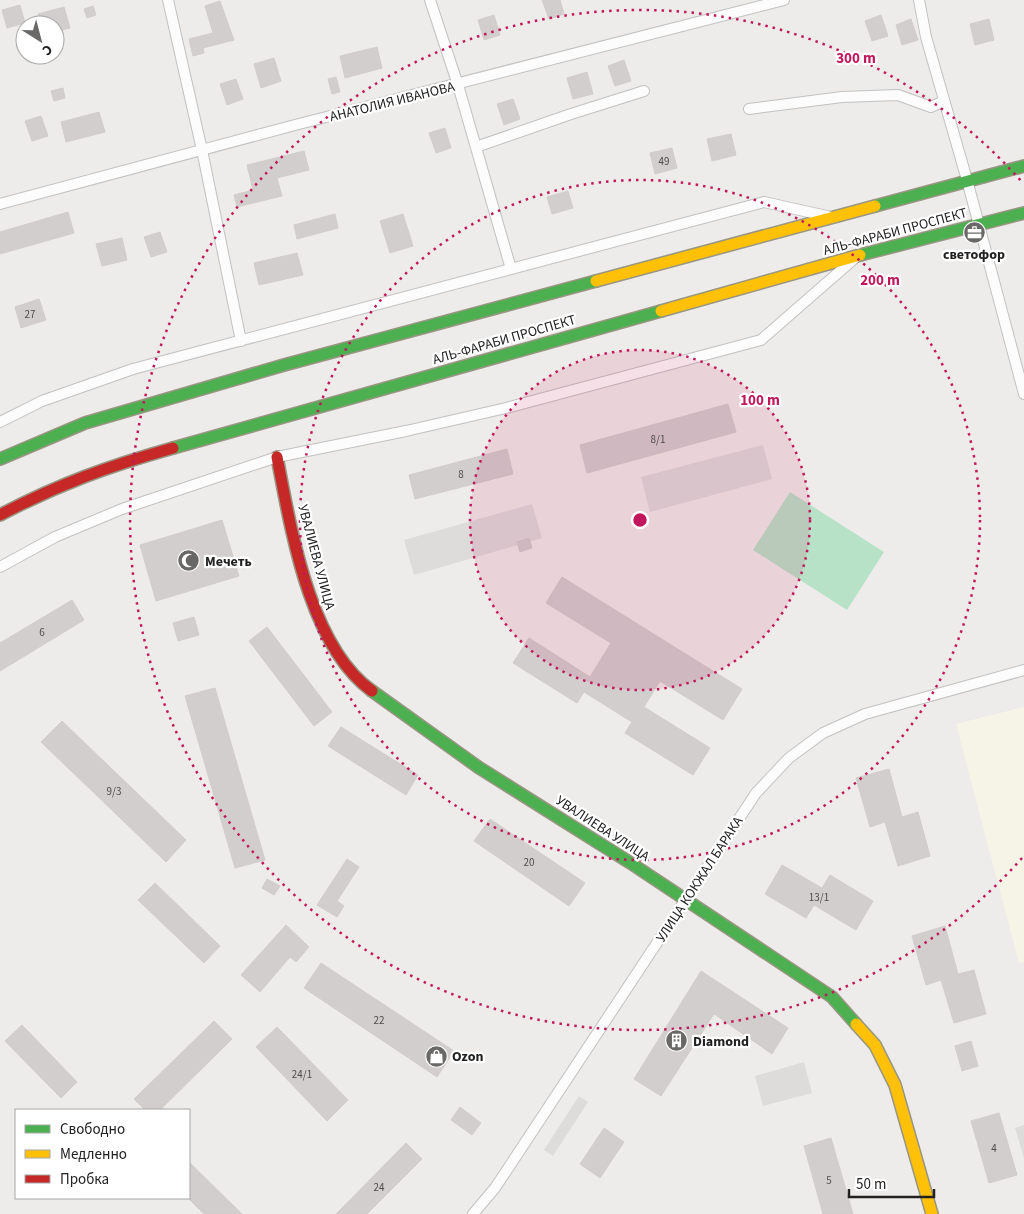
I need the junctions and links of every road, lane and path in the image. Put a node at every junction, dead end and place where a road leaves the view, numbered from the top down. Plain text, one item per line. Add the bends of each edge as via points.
1 (168, 0) edge
2 (430, 0) edge
3 (784, 0) edge
4 (919, 0) edge
5 (458, 85) junction
6 (644, 91) dead end
7 (944, 101) junction
8 (749, 108) dead end
9 (476, 147) junction
10 (202, 150) junction
11 (1024, 166) edge
12 (967, 180) junction
13 (0, 204) edge
14 (1024, 213) edge
15 (831, 217) junction
16 (979, 223) junction
17 (858, 256) junction
18 (511, 269) junction
19 (241, 341) junction
20 (1024, 394) edge
21 (0, 422) edge
22 (278, 457) junction
23 (0, 459) edge
24 (0, 515) edge
25 (0, 567) edge
26 (1024, 670) edge
27 (685, 900) junction
28 (473, 1214) edge
29 (932, 1214) edge

1 - 10 street
2 - 5 street
3 - 5 street, АНАТОЛИЯ ИВАНОВА
4 - 7 street
5 - 9 street
5 - 10 street, АНАТОЛИЯ ИВАНОВА
6 - 9 street
7 - 8 street via 932,107 898,95 842,97
7 - 12 street
9 - 18 street
10 - 13 street, АНАТОЛИЯ ИВАНОВА
10 - 19 street
11 - 12 street
12 - 15 street
12 - 16 street
14 - 16 street, АЛЬ-ФАРАБИ ПРОСПЕКТ
15 - 18 street via 764,202
15 - 23 street via 265,370 85,423
16 - 17 street, АЛЬ-ФАРАБИ ПРОСПЕКТ
16 - 20 street
17 - 22 street via 762,340 506,408
17 - 24 street, АЛЬ-ФАРАБИ ПРОСПЕКТ via 111,465 46,491
18 - 19 street
19 - 21 street via 133,369 42,401
22 - 25 street via 122,509 55,537
22 - 27 street, УВАЛИЕВА УЛИЦА via 310,598 322,629 339,657 363,685 478,767
26 - 27 street, УЛИЦА КОКЖАЛ БАРАКА via 865,714 823,733 789,758 756,793
27 - 28 street, УЛИЦА КОКЖАЛ БАРАКА via 495,1188
27 - 29 street, УВАЛИЕВА УЛИЦА via 832,998 875,1046 895,1085

